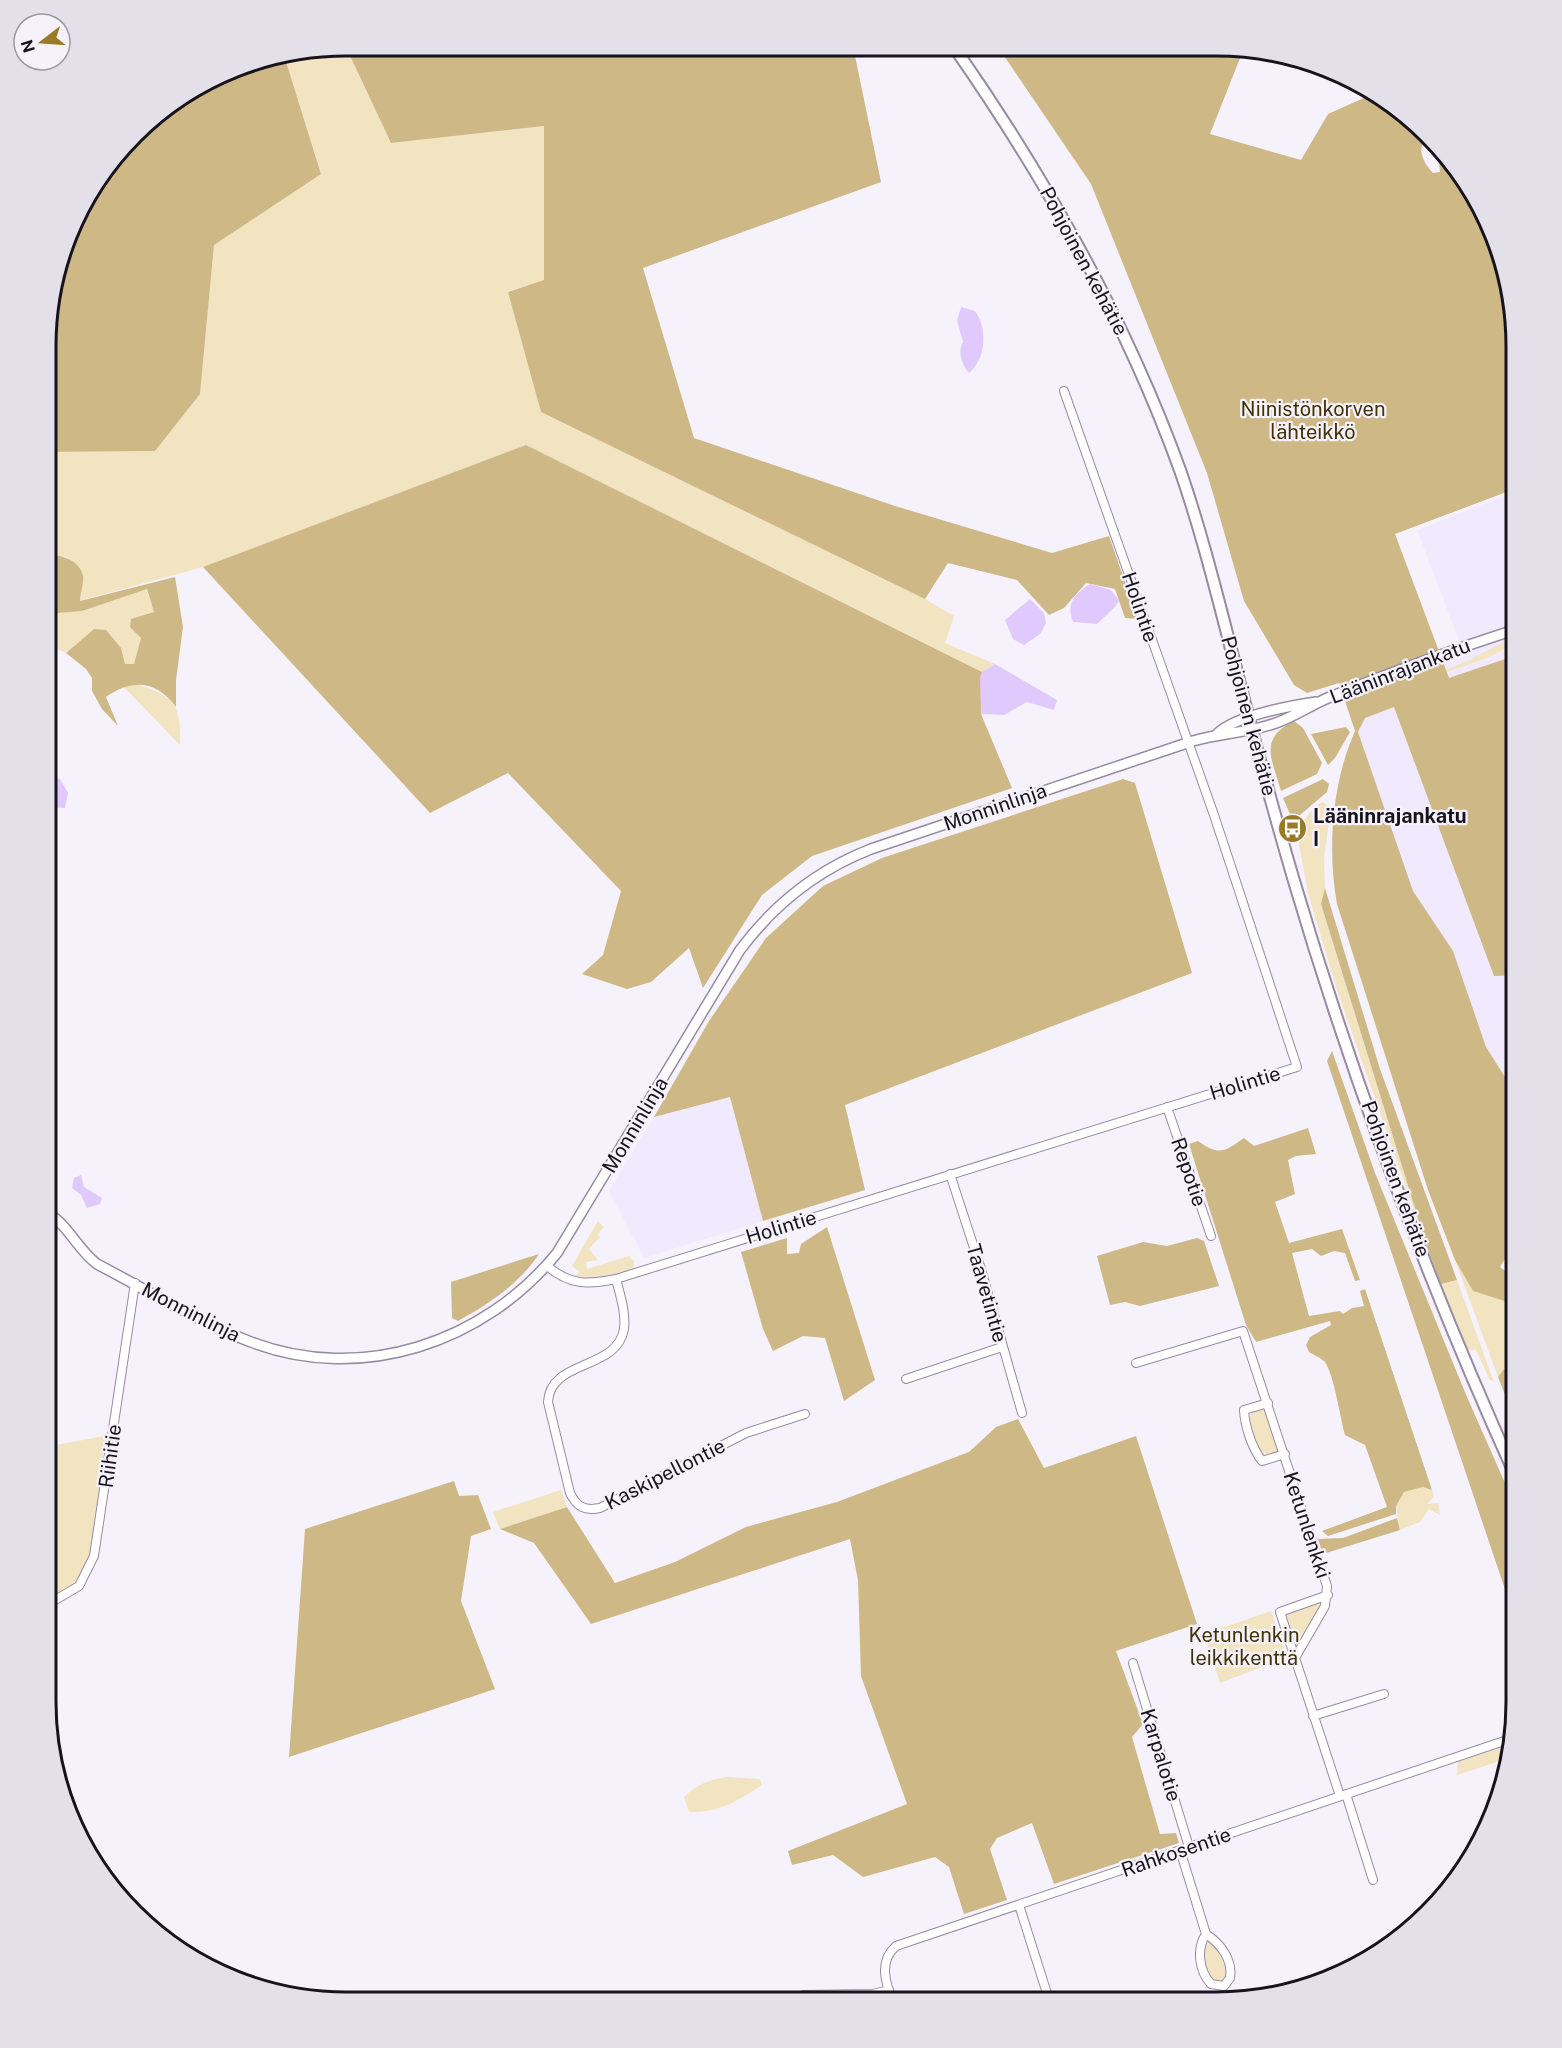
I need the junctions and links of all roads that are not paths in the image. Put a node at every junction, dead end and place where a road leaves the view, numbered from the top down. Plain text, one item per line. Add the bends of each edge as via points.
1 (960, 56) edge
2 (1064, 391) dead end
3 (1506, 633) edge
4 (1318, 702) junction
5 (1249, 718) junction
6 (1252, 730) junction
7 (1217, 734) junction
8 (1187, 742) junction
9 (1167, 1107) junction
10 (950, 1174) junction
11 (56, 1218) edge
12 (1211, 1236) dead end
13 (547, 1266) junction
14 (616, 1279) junction
15 (135, 1283) junction
16 (1002, 1347) junction
17 (1136, 1363) dead end
18 (906, 1379) dead end
19 (1268, 1402) junction
20 (1022, 1413) dead end
21 (805, 1414) dead end
22 (1285, 1454) junction
23 (1506, 1454) edge
24 (1328, 1595) junction
25 (56, 1600) edge
26 (1295, 1658) junction
27 (1134, 1663) dead end
28 (1384, 1694) dead end
29 (1314, 1716) junction
30 (1504, 1741) edge
31 (1343, 1795) junction
32 (1189, 1847) junction
33 (1180, 1850) junction
34 (1373, 1880) dead end
35 (1019, 1905) junction
36 (1206, 1935) junction
37 (889, 1990) joint
38 (881, 1992) edge
39 (1047, 1992) edge

1 - 5 main road, Pohjoinen kehätie via 1072,232 1142,374 1181,473
2 - 8 street, Holintie
3 - 4 street, Lääninrajankatu
4 - 5 street, Lääninrajankatu
4 - 6 street, Lääninrajankatu via 1299,715
5 - 6 main road, Pohjoinen kehätie
5 - 7 street, Monninlinja via 1226,725
6 - 7 street, Monninlinja
6 - 23 main road, Pohjoinen kehätie via 1309,930 1387,1158
7 - 8 street, Monninlinja
8 - 9 street, Holintie via 1297,1067
8 - 13 street, Monninlinja via 871,849 830,867 793,893 740,950
9 - 10 street, Holintie
9 - 12 street, Repotie
10 - 14 street, Holintie
10 - 16 street, Taavetintie
11 - 15 street, Monninlinja via 85,1255
13 - 14 street, Holintie via 576,1283
13 - 15 street, Monninlinja via 496,1310 452,1335 394,1354 357,1359 296,1354 252,1342
14 - 21 street, Kaskipellontie via 624,1317 621,1339 608,1353 561,1377 548,1393 575,1504 583,1509 600,1508 746,1433
15 - 25 street, Riihitie via 94,1557 79,1586
16 - 18 street
16 - 20 street, Taavetintie
17 - 19 street, Ketunlenkki via 1243,1331
19 - 22 street, Ketunlenkki
19 - 22 street, Ketunlenkki via 1244,1410 1256,1454 1262,1461
22 - 24 street, Ketunlenkki
24 - 26 street, Ketunlenkki
24 - 26 street, Ketunlenkki via 1280,1612
26 - 29 street, Ketunlenkki
27 - 32 street, Karpalotie
28 - 29 street
29 - 31 street, Ketunlenkki
30 - 31 street, Rahkosentie
31 - 32 street, Rahkosentie
31 - 34 street, Ketunlenkki
32 - 33 street, Rahkosentie
33 - 35 street, Rahkosentie
33 - 36 street
35 - 37 street, Rahkosentie via 896,1946 884,1964
35 - 39 street
36 - 36 street via 1199,1950 1204,1971 1211,1984 1224,1986 1230,1978 1228,1962 1221,1945
37 - 38 street

